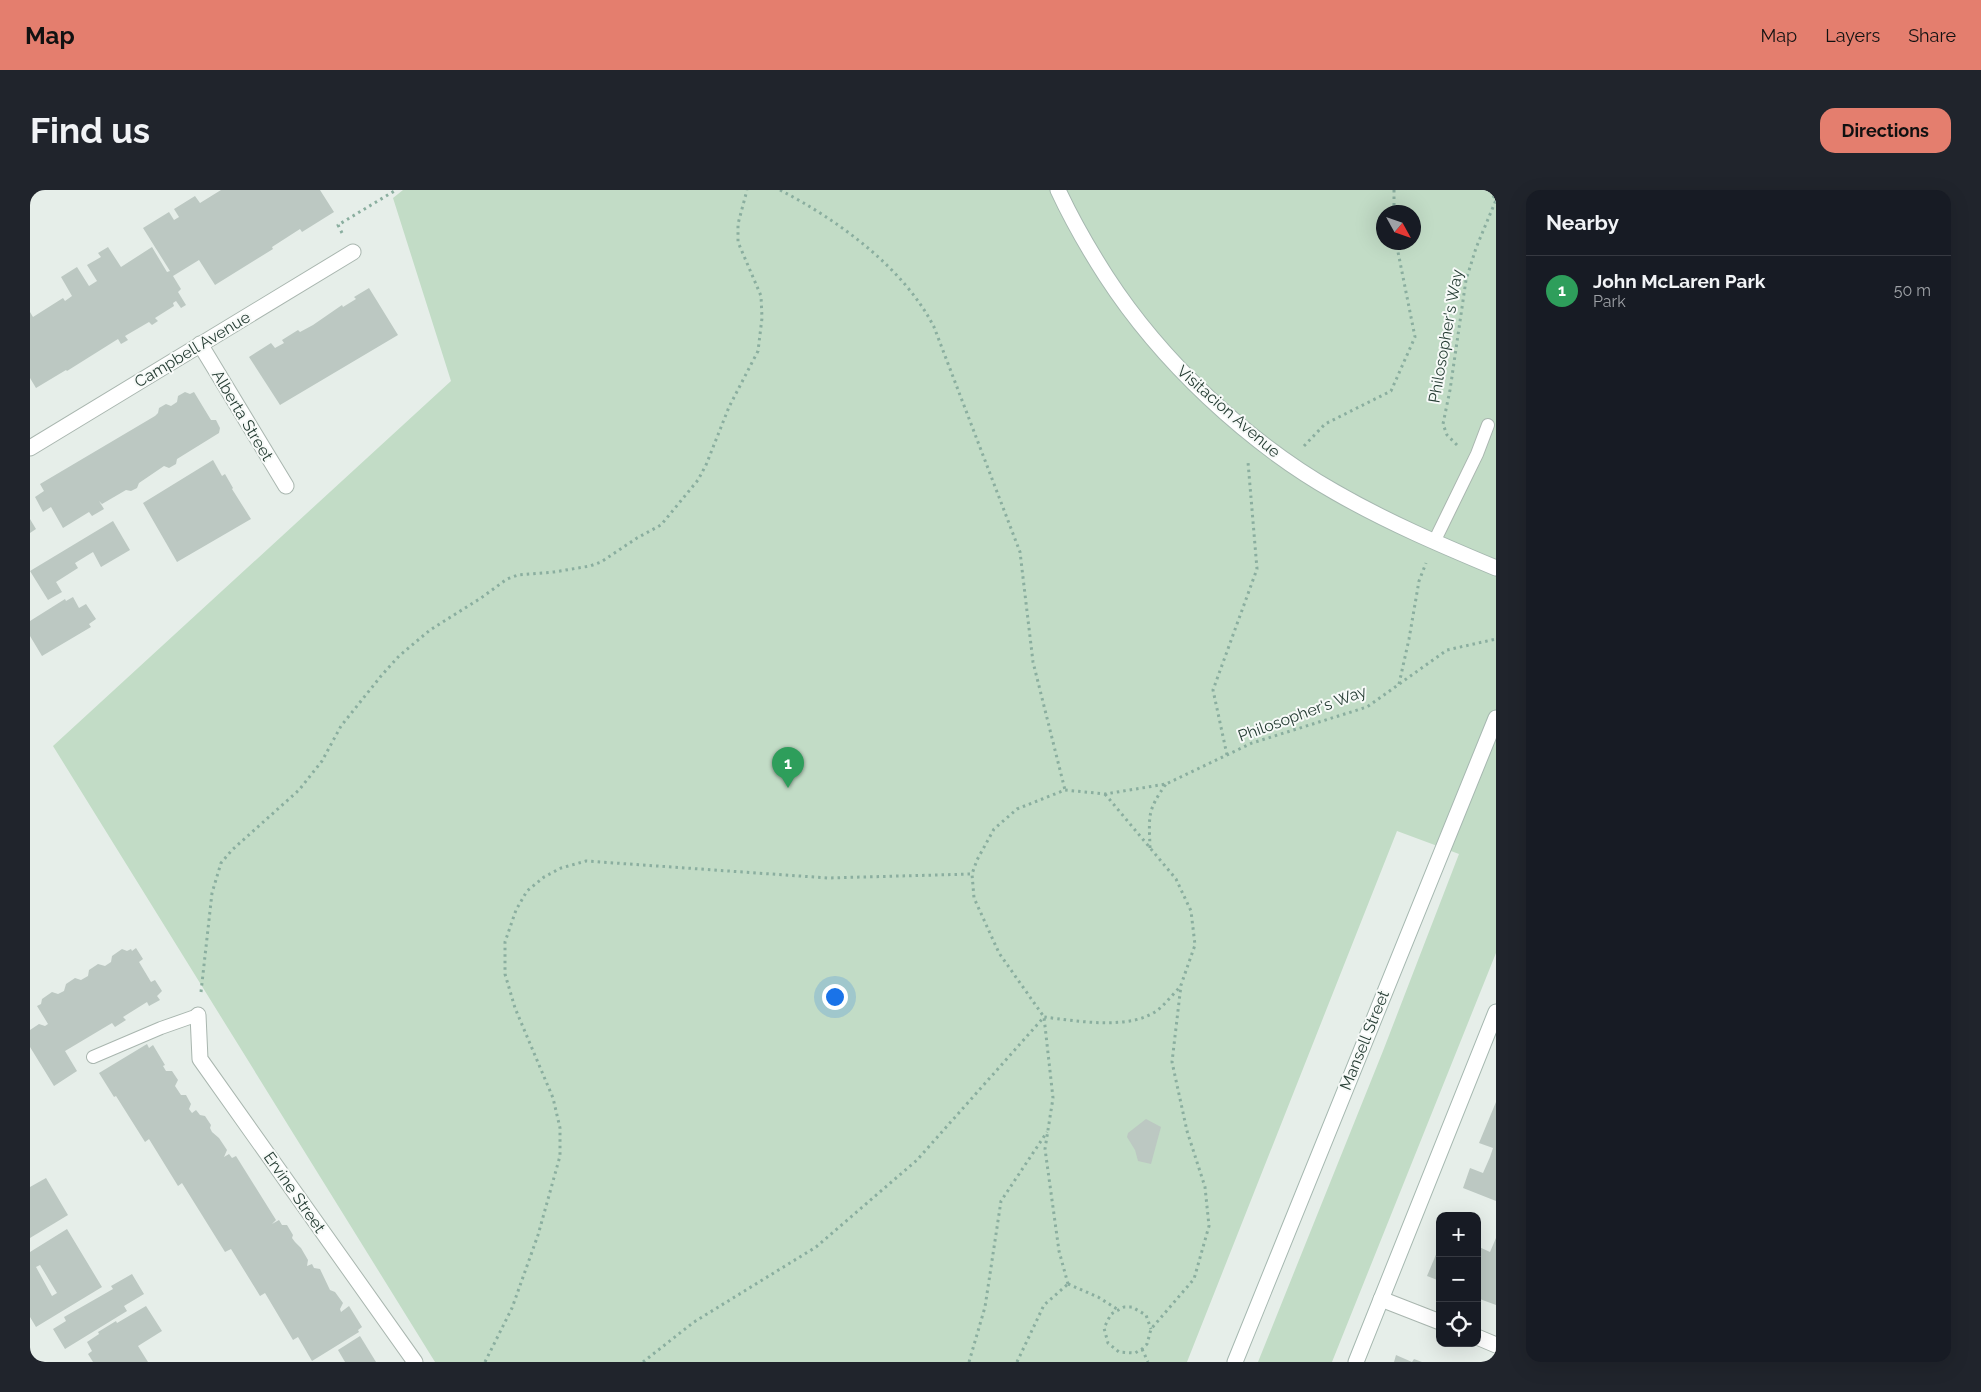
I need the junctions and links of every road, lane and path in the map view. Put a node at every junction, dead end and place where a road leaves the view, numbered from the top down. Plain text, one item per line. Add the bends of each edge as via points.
1 (386, 190) edge
2 (396, 190) edge
3 (747, 190) edge
4 (780, 190) edge
5 (1058, 190) edge
6 (1394, 190) edge
7 (1489, 190) edge
8 (389, 194) junction
9 (1496, 200) edge
10 (1394, 205) edge
11 (1398, 250) edge
12 (353, 252) joint
13 (200, 344) junction
14 (1488, 425) dead end
15 (1246, 429) junction
16 (30, 448) edge
17 (1478, 454) junction
18 (1288, 462) junction
19 (286, 486) dead end
20 (1434, 542) junction
21 (1496, 568) edge
22 (1419, 581) dead end
23 (1496, 639) edge
24 (1399, 684) junction
25 (1496, 718) edge
26 (1227, 755) junction
27 (1166, 784) junction
28 (1065, 790) junction
29 (1105, 794) junction
30 (1150, 848) junction
31 (972, 874) junction
32 (1182, 985) junction
33 (1496, 1012) edge
34 (198, 1015) junction
35 (1044, 1017) junction
36 (93, 1057) dead end
37 (1047, 1132) junction
38 (1068, 1284) junction
39 (1381, 1299) junction
40 (1117, 1309) junction
41 (1436, 1320) edge
42 (1151, 1329) junction
43 (1481, 1339) edge
44 (1496, 1345) edge
45 (1142, 1349) junction
46 (415, 1362) edge
47 (485, 1362) edge
48 (643, 1362) edge
49 (969, 1362) edge
50 (1017, 1362) edge
51 (1148, 1362) edge
52 (1234, 1362) edge
53 (1356, 1362) edge

1 - 8 path
2 - 8 path
3 - 34 path via 738,224 738,242 761,296 758,351 729,406 698,480 661,525 601,562 507,579 430,630 399,656 341,726 322,761 305,783 221,862 212,893
4 - 28 path via 845,230 870,251 905,285 934,327 1020,552 1033,662
5 - 15 street, Visitacion Avenue via 1076,228 1137,320 1198,387
6 - 10 path
7 - 9 path, Philosopher's Way
8 - 12 path via 338,225
9 - 17 path, Philosopher's Way via 1466,280 1443,424 1455,444
11 - 18 path via 1416,337 1390,391 1326,424
12 - 13 street, Campbell Avenue
13 - 16 street, Campbell Avenue
13 - 19 street, Alberta Street
14 - 17 lane
15 - 18 street, Visitacion Avenue
15 - 26 path via 1257,569 1213,690
17 - 20 lane
18 - 20 street, Visitacion Avenue via 1334,492
20 - 21 street, Visitacion Avenue
22 - 24 path
23 - 24 path, Philosopher's Way via 1446,650
24 - 26 path, Philosopher's Way via 1367,706 1252,742
25 - 52 street, Mansell Street
26 - 27 path, Philosopher's Way
27 - 29 path, Philosopher's Way
27 - 30 path via 1149,816
28 - 29 path, Philosopher's Way
28 - 31 path, Philosopher's Way via 1017,809 994,829
29 - 30 path
30 - 32 path via 1176,880 1191,911 1195,945
31 - 35 path, Philosopher's Way via 974,898 999,952
31 - 47 path via 828,878 586,862 561,868 527,891 516,910 506,942 505,974 515,1008 553,1098 560,1128 560,1156 538,1235 512,1308
32 - 35 path via 1158,1010 1134,1020 1099,1023
32 - 42 path via 1172,1062 1187,1131 1205,1187 1210,1226 1194,1279
33 - 39 street
34 - 36 lane
34 - 46 street, Ervine Street via 200,1059
35 - 37 path, Philosopher's Way via 1052,1098
35 - 48 path via 917,1160 830,1235 816,1247 694,1322
37 - 38 path, Philosopher's Way via 1045,1149 1057,1242
37 - 49 path via 1001,1201 985,1307
38 - 40 path
38 - 50 path via 1044,1306
39 - 41 street
39 - 53 street
40 - 42 path via 1132,1307 1140,1310 1146,1315
40 - 45 path via 1104,1328 1108,1342 1119,1352 1135,1353
42 - 45 path via 1147,1344
43 - 44 street
45 - 51 path

